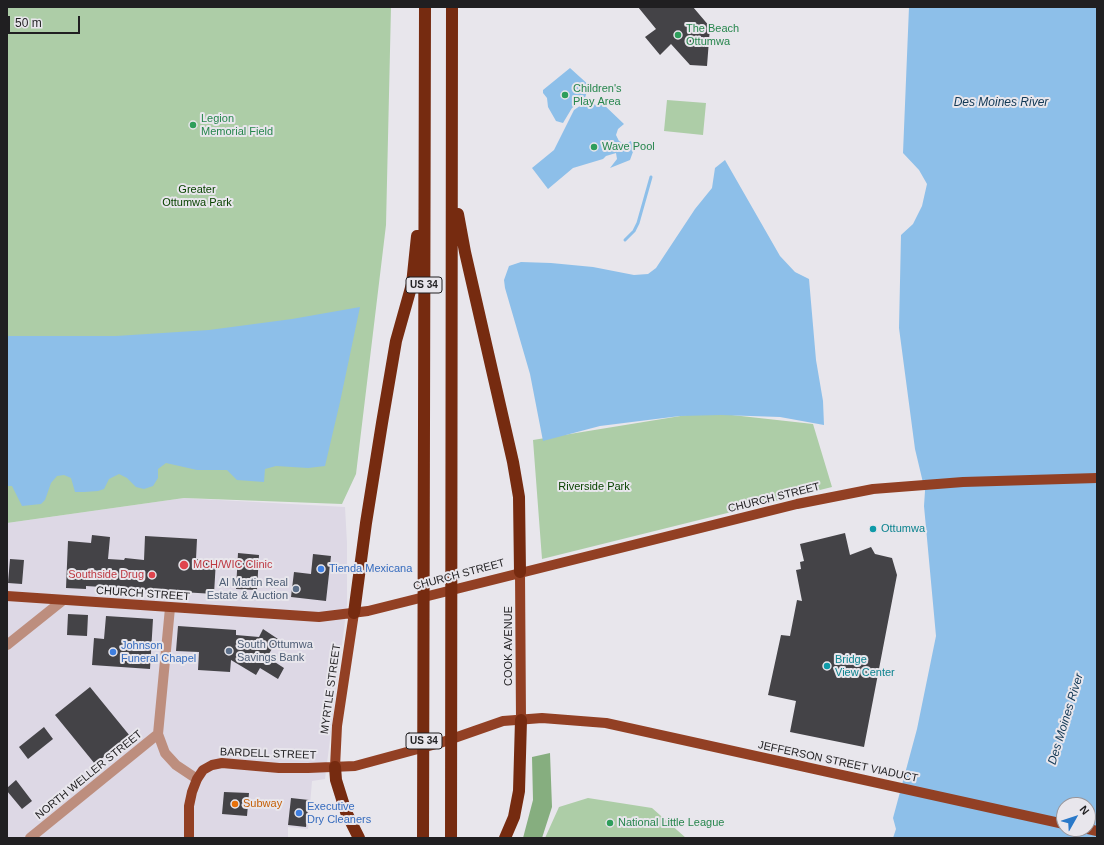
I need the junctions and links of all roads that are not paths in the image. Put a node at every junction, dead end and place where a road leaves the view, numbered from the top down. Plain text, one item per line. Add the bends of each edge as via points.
1 (425, 7) edge
2 (452, 7) edge
3 (424, 169) junction
4 (452, 176) junction
5 (1097, 478) edge
6 (520, 572) junction
7 (7, 596) edge
8 (62, 601) junction
9 (170, 608) junction
10 (354, 613) junction
11 (7, 645) edge
12 (521, 720) junction
13 (158, 734) junction
14 (335, 767) junction
15 (197, 779) junction
16 (1056, 822) edge
17 (30, 838) edge
18 (189, 838) edge
19 (359, 838) edge
20 (424, 838) edge
21 (451, 838) edge
22 (506, 838) edge

1 - 3 highway, US 34
2 - 4 highway, US 34
3 - 10 highway via 412,284 396,341
3 - 20 highway, US 34
4 - 6 highway via 465,252 513,462 519,497
4 - 21 highway, US 34
5 - 6 main road, CHURCH STREET via 910,485 874,489 797,504 663,539
6 - 10 main road, CHURCH STREET
6 - 12 main road, COOK AVENUE
7 - 8 main road, CHURCH STREET
8 - 9 main road, CHURCH STREET
8 - 11 street
9 - 10 main road, CHURCH STREET via 319,618
9 - 13 street, NORTH WELLER STREET
10 - 14 main road, MYRTLE STREET via 337,726
12 - 14 main road, BARDELL STREET via 503,721 381,760 355,766
12 - 16 main road, JEFFERSON STREET VIADUCT via 542,718 606,723
12 - 22 highway via 520,791
13 - 15 street via 165,753 176,765
13 - 17 street, NORTH WELLER STREET
14 - 15 main road, BARDELL STREET via 279,768 222,763 203,770
14 - 19 highway via 336,780 346,812
15 - 18 main road via 189,806

